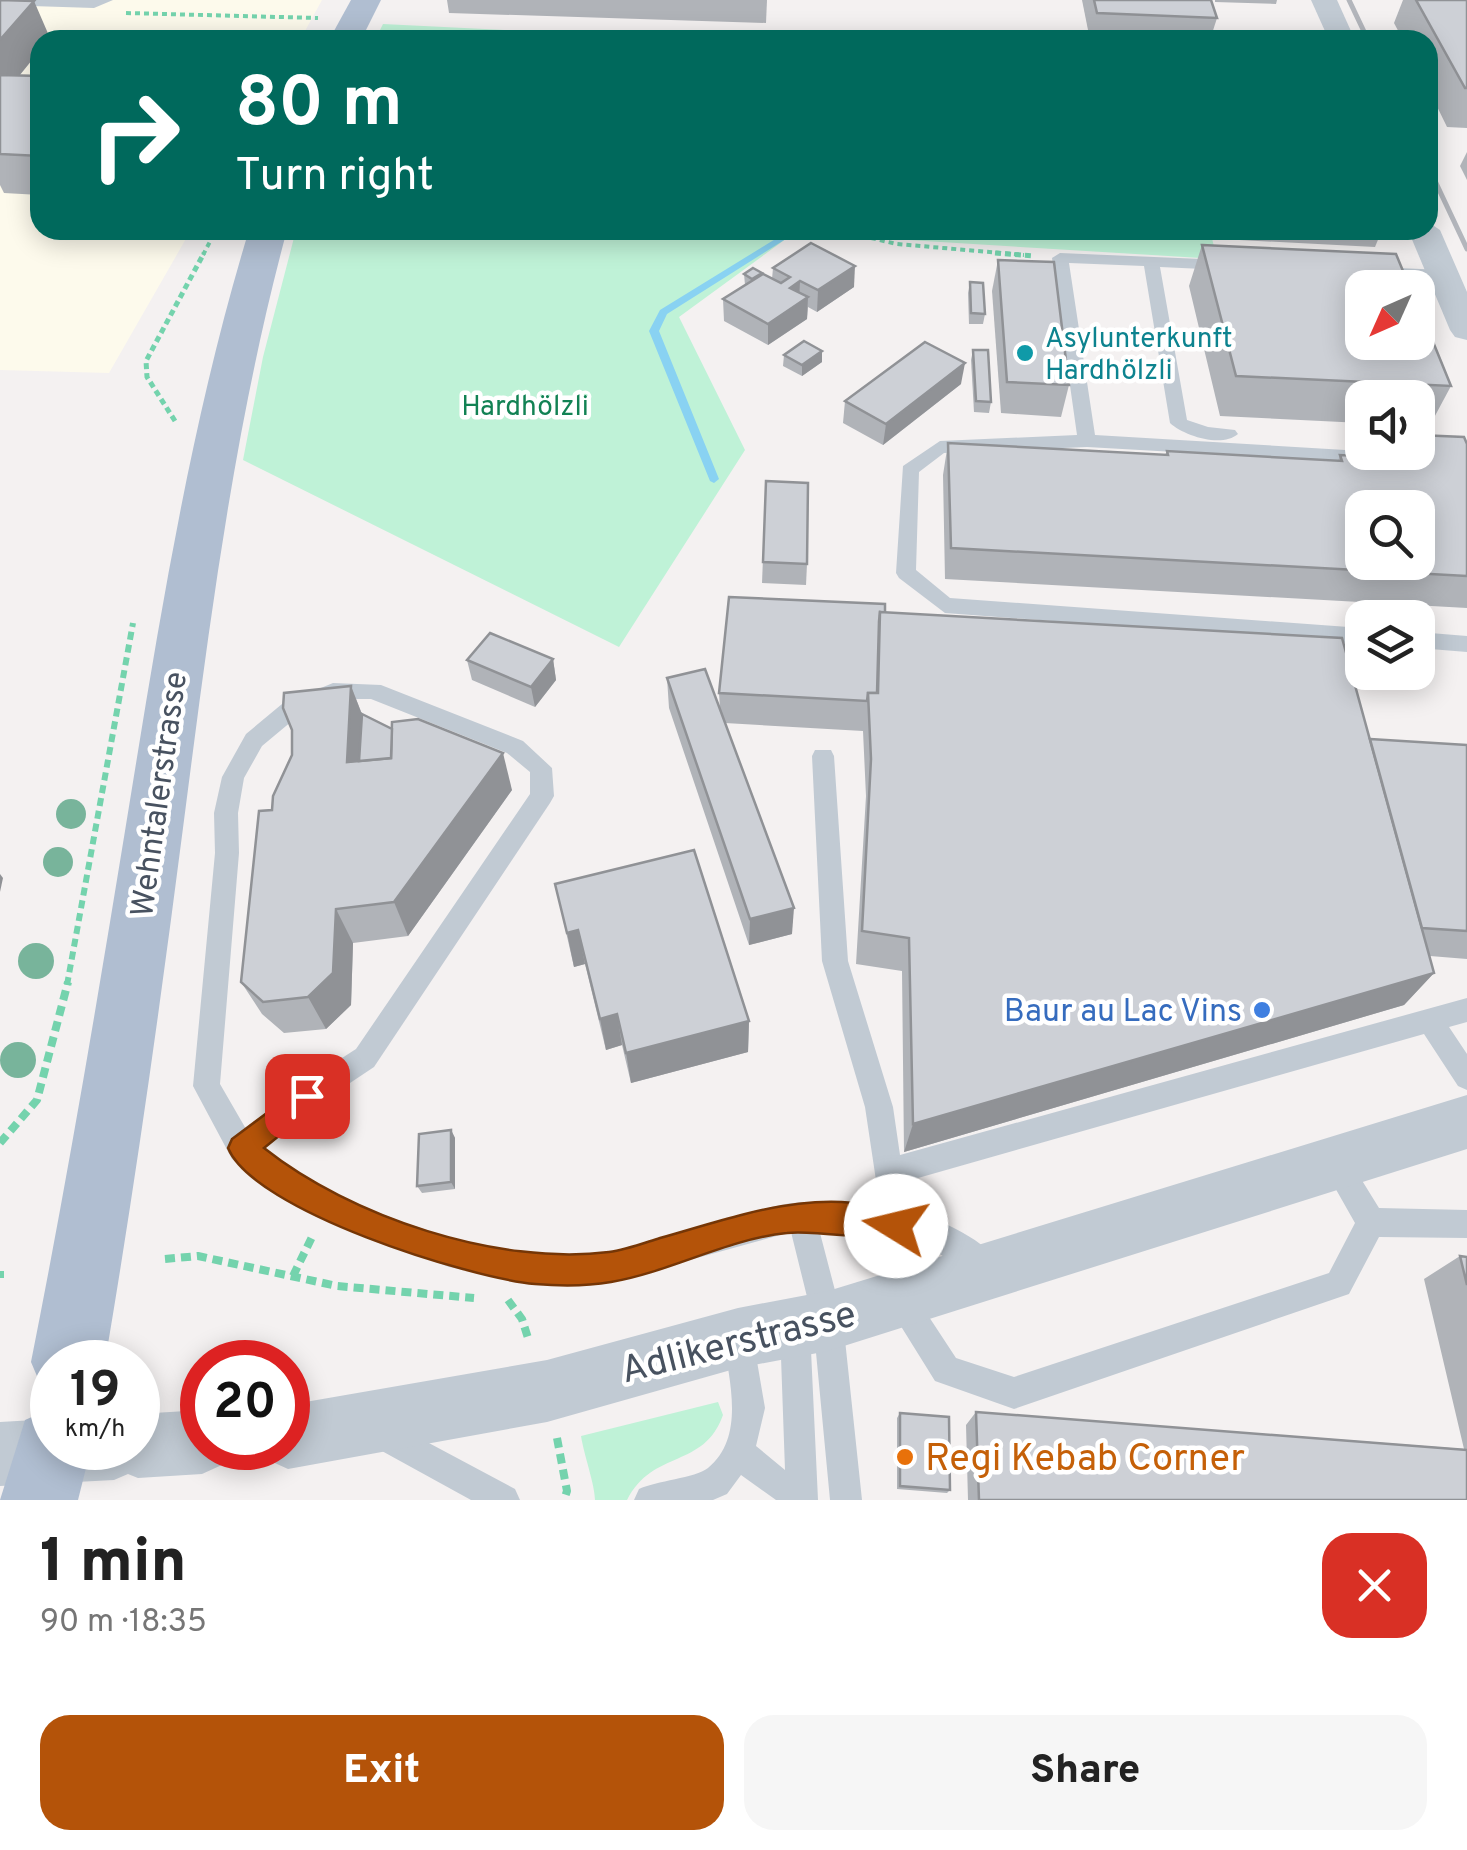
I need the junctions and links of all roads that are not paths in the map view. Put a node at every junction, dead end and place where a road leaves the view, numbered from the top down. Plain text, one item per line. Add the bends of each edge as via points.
1 (108, 0) edge
2 (366, 0) edge
3 (1324, 0) edge
4 (0, 1) edge
5 (337, 29) edge
6 (1338, 30) edge
7 (265, 240) edge
8 (1428, 240) edge
9 (1151, 262) junction
10 (1247, 266) edge
11 (1435, 275) edge
12 (1443, 275) junction
13 (1467, 330) edge
14 (1345, 439) edge
15 (1087, 441) junction
16 (1345, 455) edge
17 (1345, 635) edge
18 (1435, 641) edge
19 (1467, 644) edge
20 (823, 756) dead end
21 (1467, 1010) edge
22 (1429, 1020) junction
23 (1467, 1077) edge
24 (1467, 1122) edge
25 (242, 1148) junction
26 (1335, 1163) junction
27 (889, 1172) junction
28 (802, 1218) junction
29 (1372, 1222) junction
30 (1467, 1224) edge
31 (896, 1226) junction
32 (990, 1270) junction
33 (899, 1299) junction
34 (787, 1329) junction
35 (72, 1340) edge
36 (361, 1424) junction
37 (310, 1432) edge
38 (740, 1452) junction
39 (802, 1498) edge
40 (504, 1500) edge
41 (650, 1500) edge
42 (846, 1500) edge

1 - 4 lane
2 - 5 main road
3 - 6 street
7 - 35 main road, Wehntalerstrasse via 217,417 189,573
8 - 12 street
9 - 10 lane
9 - 14 lane via 1179,423 1206,433
9 - 15 lane via 1060,258
11 - 12 lane
12 - 13 street
15 - 16 lane
15 - 17 lane via 940,447 910,470 906,574 945,606
18 - 19 lane
20 - 27 lane via 835,960 879,1107
21 - 22 lane
22 - 23 lane
22 - 27 lane
24 - 26 street, Adlikerstrasse
25 - 25 lane via 206,1086 226,813 233,777 254,740 290,710 332,692 373,691 516,748 541,768 542,796 365,1058
25 - 28 lane via 327,1206 449,1252 536,1269 610,1267
26 - 29 lane
26 - 32 street, Adlikerstrasse
27 - 31 lane
28 - 31 lane
28 - 34 lane
29 - 30 lane
29 - 33 lane via 1339,1284 1014,1393 946,1370
31 - 32 lane via 931,1231
32 - 33 street, Adlikerstrasse
33 - 34 street, Adlikerstrasse
34 - 36 street, Adlikerstrasse via 547,1391
34 - 38 lane via 748,1408
34 - 39 lane
34 - 42 lane
36 - 37 street, Adlikerstrasse
36 - 40 lane
38 - 39 lane
38 - 41 lane via 716,1483

